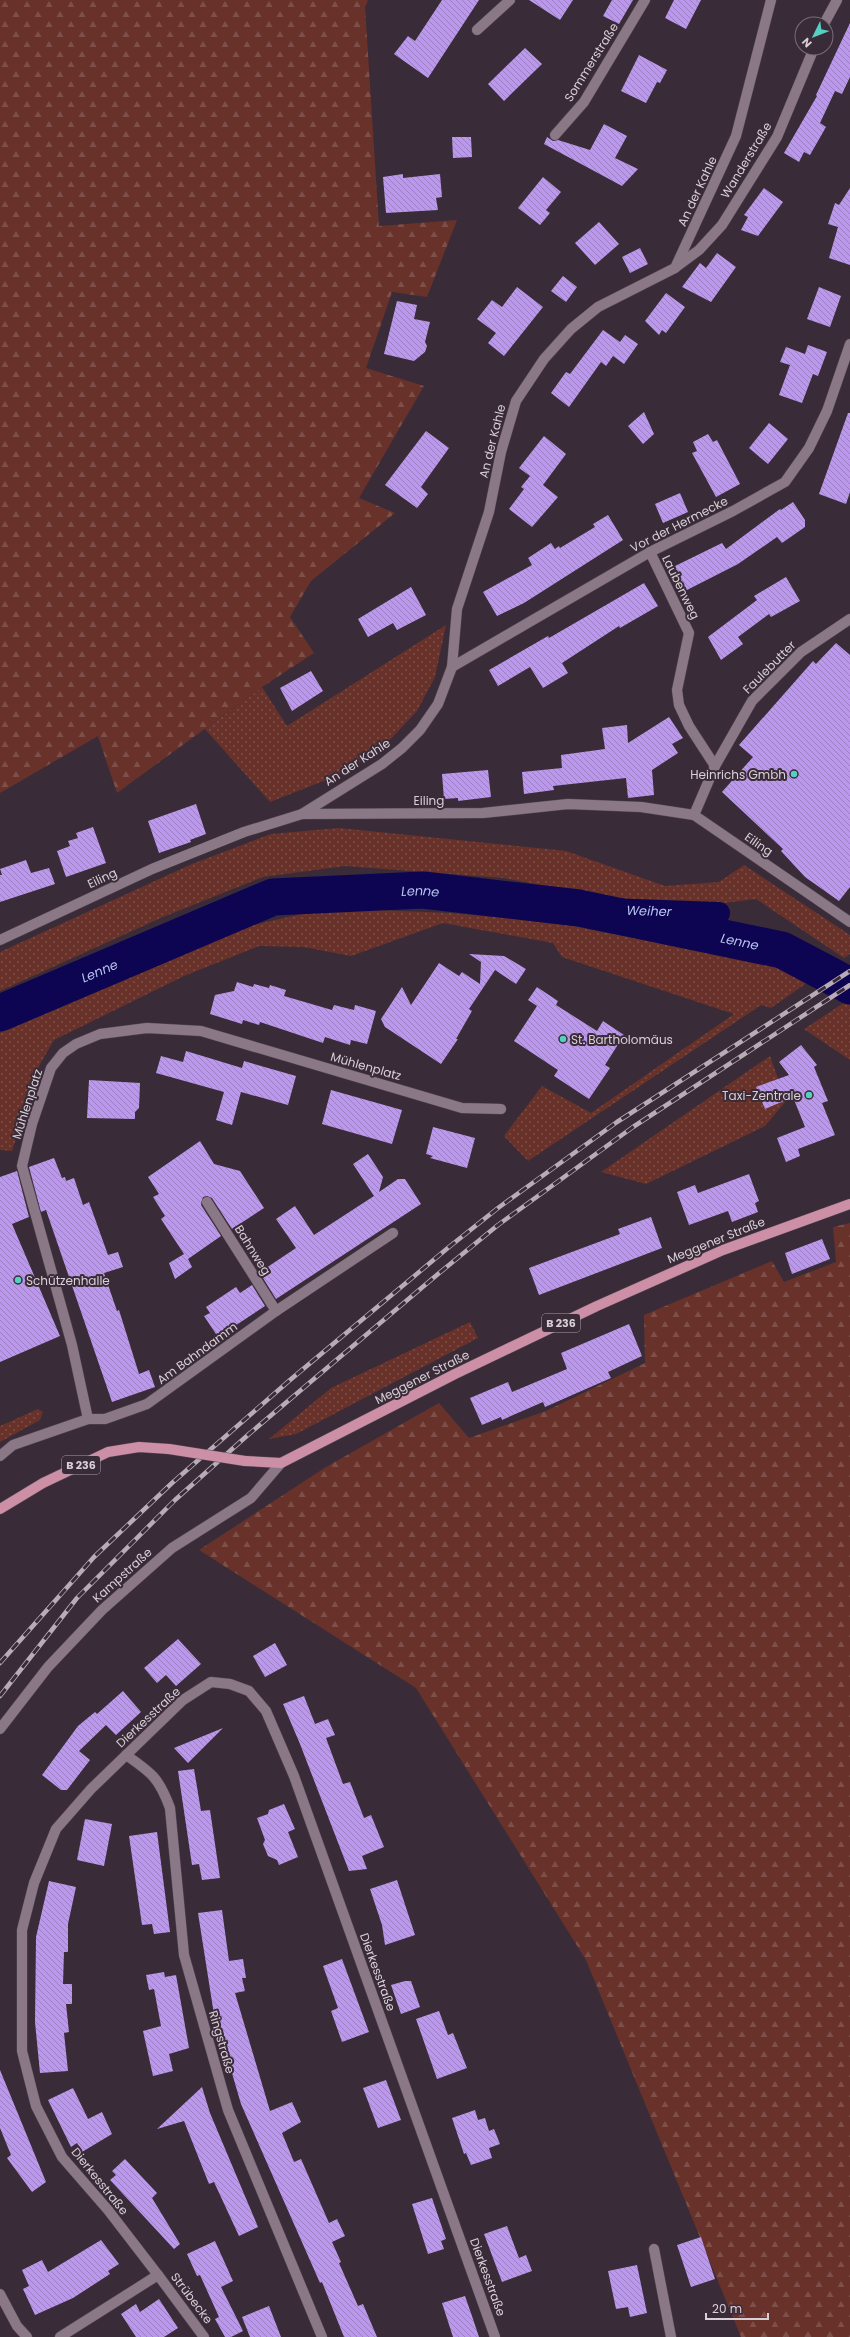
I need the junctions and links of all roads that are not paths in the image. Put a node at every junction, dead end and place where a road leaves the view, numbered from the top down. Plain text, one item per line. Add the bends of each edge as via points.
1 (510, 0) edge
2 (645, 0) edge
3 (771, 0) edge
4 (837, 0) edge
5 (828, 16) edge
6 (477, 30) dead end
7 (811, 56) edge
8 (555, 135) dead end
9 (675, 268) junction
10 (850, 344) edge
11 (650, 552) junction
12 (850, 619) edge
13 (452, 667) junction
14 (715, 766) junction
15 (302, 814) junction
16 (694, 815) junction
17 (850, 922) edge
18 (0, 940) edge
19 (501, 1109) dead end
20 (207, 1202) dead end
21 (850, 1204) edge
22 (393, 1233) dead end
23 (276, 1312) junction
24 (88, 1419) junction
25 (0, 1456) edge
26 (281, 1463) junction
27 (0, 1509) edge
28 (0, 1729) edge
29 (126, 1755) junction
30 (654, 2249) dead end
31 (158, 2275) junction
32 (0, 2294) edge
33 (28, 2337) edge
34 (60, 2337) edge
35 (204, 2337) edge
36 (322, 2337) edge
37 (495, 2337) edge
38 (671, 2337) edge

1 - 6 street
2 - 8 street, Sommerstraße via 584,102
3 - 9 street, An der Kahle via 736,136
4 - 5 street
7 - 9 street, Wanderstraße via 778,137 722,225 699,250
9 - 13 street, An der Kahle via 598,307 571,329 544,358 516,401 501,452 490,512 457,609
10 - 11 street, Vor der Hermecke via 827,411 809,448 785,482
11 - 13 street, Vor der Hermecke
11 - 14 street, Laubenweg via 689,633 677,690 679,705 689,726
12 - 14 street, Faulebutter via 801,652 752,701
13 - 15 street, An der Kahle via 438,704 420,730 402,748 382,764
14 - 16 street, Faulebutter
15 - 16 street, Eiling via 483,813 568,804 641,807
15 - 18 street, Eiling via 244,832 152,869
16 - 17 street, Eiling
19 - 24 street, Mühlenplatz via 462,1108 201,1031 147,1028 100,1034 76,1044 63,1053 51,1068 32,1124 22,1166 72,1345
20 - 23 street, Bahnweg
21 - 26 main road, Meggener Straße / B 236 via 723,1250 597,1306 455,1374
22 - 23 street, Am Bahndamm
23 - 24 street, Am Bahndamm via 147,1404 105,1419
24 - 25 street, Am Bahndamm via 14,1445
26 - 27 main road, B 236, bridge via 245,1461 140,1447 108,1452 43,1483
26 - 28 street, Kampstraße via 251,1498 172,1548 102,1610 48,1667
29 - 31 street, Dierkesstraße via 91,1789 56,1829 34,1882 22,1930 22,2051 36,2106 62,2157 108,2210
29 - 36 street, Ringstraße via 148,1770 162,1787 170,1808 184,1955 228,2110
29 - 37 street, Dierkesstraße via 183,1700 212,1682 230,1684 249,1691 266,1711 294,1776
30 - 38 street
31 - 34 street
31 - 35 street, Strübecke
32 - 33 street via 17,2326

